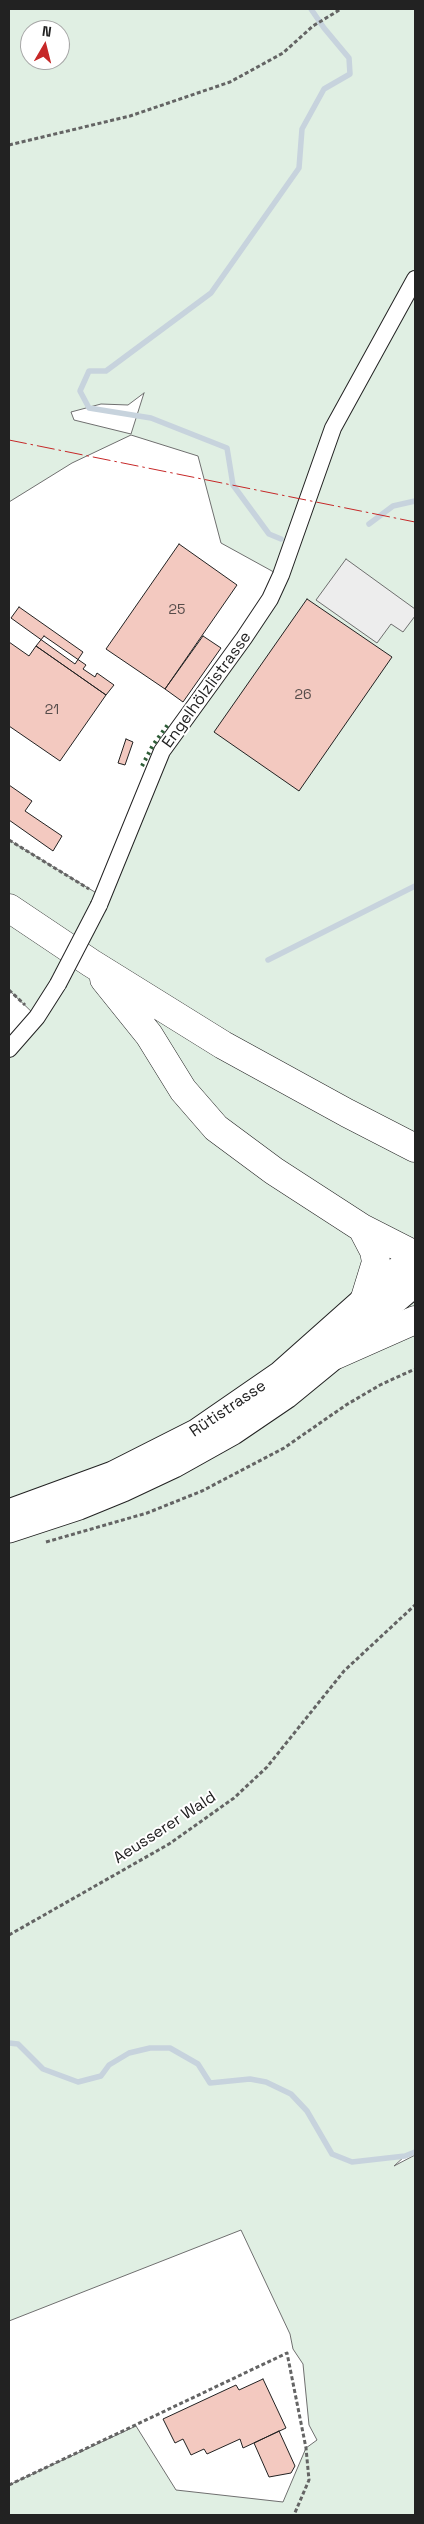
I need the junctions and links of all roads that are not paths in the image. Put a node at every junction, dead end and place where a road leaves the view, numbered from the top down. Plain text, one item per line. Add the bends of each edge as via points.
1 (415, 279) edge
2 (9, 908) edge
3 (90, 963) junction
4 (9, 1049) edge
5 (415, 1148) edge
6 (362, 1228) junction
7 (415, 1254) edge
8 (415, 1284) edge
9 (364, 1301) junction
10 (415, 1320) edge
11 (336, 1355) junction
12 (9, 1512) edge
13 (9, 1530) edge

1 - 4 street, Engelhölzlistrasse, bridge via 333,428 270,599 162,751 101,901 58,984 37,1017
2 - 3 highway
3 - 5 highway via 223,1045
3 - 6 highway via 148,1035 178,1083 208,1121 250,1155
6 - 7 highway
6 - 9 highway via 376,1259 375,1272
7 - 9 main road, Rütistrasse
8 - 11 main road, Rütistrasse
9 - 12 main road, Rütistrasse via 280,1374 196,1432 113,1474
10 - 11 highway
11 - 13 main road, Rütistrasse via 286,1396 233,1432 174,1465 79,1507

